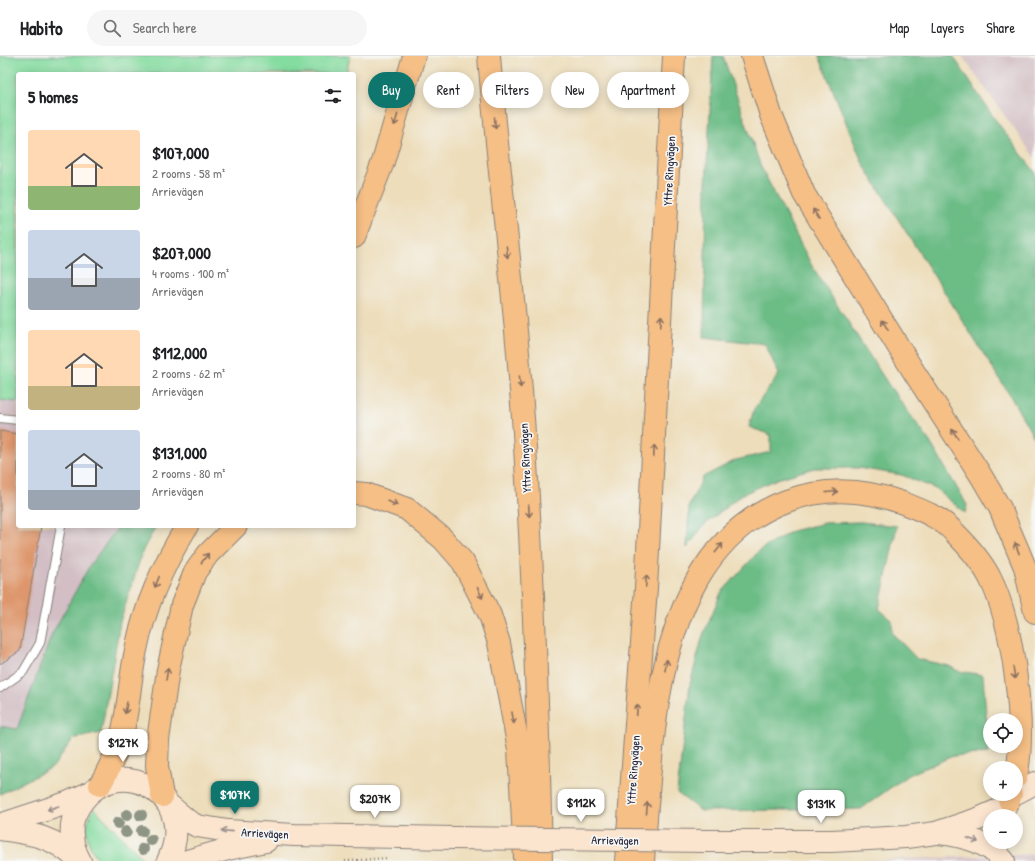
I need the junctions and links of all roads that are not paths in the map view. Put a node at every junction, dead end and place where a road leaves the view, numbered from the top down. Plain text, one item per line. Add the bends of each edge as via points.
1 (414, 56) edge
2 (489, 56) edge
3 (674, 56) edge
4 (752, 56) edge
5 (356, 232) edge
6 (0, 418) edge
7 (16, 420) edge
8 (356, 493) edge
9 (61, 528) edge
10 (186, 528) edge
11 (234, 528) edge
12 (1035, 612) edge
13 (0, 688) edge
14 (1019, 761) edge
15 (1035, 783) edge
16 (95, 789) junction
17 (1023, 792) edge
18 (166, 801) junction
19 (1010, 801) edge
20 (0, 825) edge
21 (0, 829) edge
22 (936, 833) junction
23 (294, 835) junction
24 (1001, 849) edge
25 (80, 861) edge
26 (168, 861) edge
27 (187, 861) edge
28 (526, 861) edge
29 (541, 861) edge
30 (626, 861) edge
31 (643, 861) edge
32 (1005, 861) edge

1 -> 5 highway via 383,162
2 -> 29 highway, Yttre Ringvägen via 522,398 537,664
30 -> 3 highway, Yttre Ringvägen via 646,580
12 -> 4 highway via 1025,567 1000,508 804,194 771,115
6 - 7 lane
8 -> 28 highway via 366,494 407,509 442,538 464,562 490,615 500,642 519,749
9 - 13 lane via 40,643 23,672
10 -> 16 highway via 161,574 145,613 136,649 122,733 113,761
18 -> 11 highway via 157,766 158,740 168,670 182,605 199,566
31 -> 14 highway via 658,710 667,659 686,602 710,560 740,526 778,504 816,493 842,491 885,496 921,510 954,531 979,561 991,580 1008,634 1021,732
15 - 17 main road, Arrievägen
16 - 18 main road, Arrievägen via 113,781 133,781 151,787
16 -> 20 main road via 67,803
16 - 25 main road via 77,809 72,828 72,841
23 -> 18 main road, Arrievägen via 207,828 188,821
18 - 26 main road via 175,820 176,834 174,849
19 - 22 main road, Arrievägen via 978,820
21 - 25 main road via 24,832 51,840
22 - 23 main road, Arrievägen, bridge via 832,841
22 -> 32 main road, Arrievägen via 962,837 983,844
23 - 27 main road, Arrievägen
24 - 32 main road

